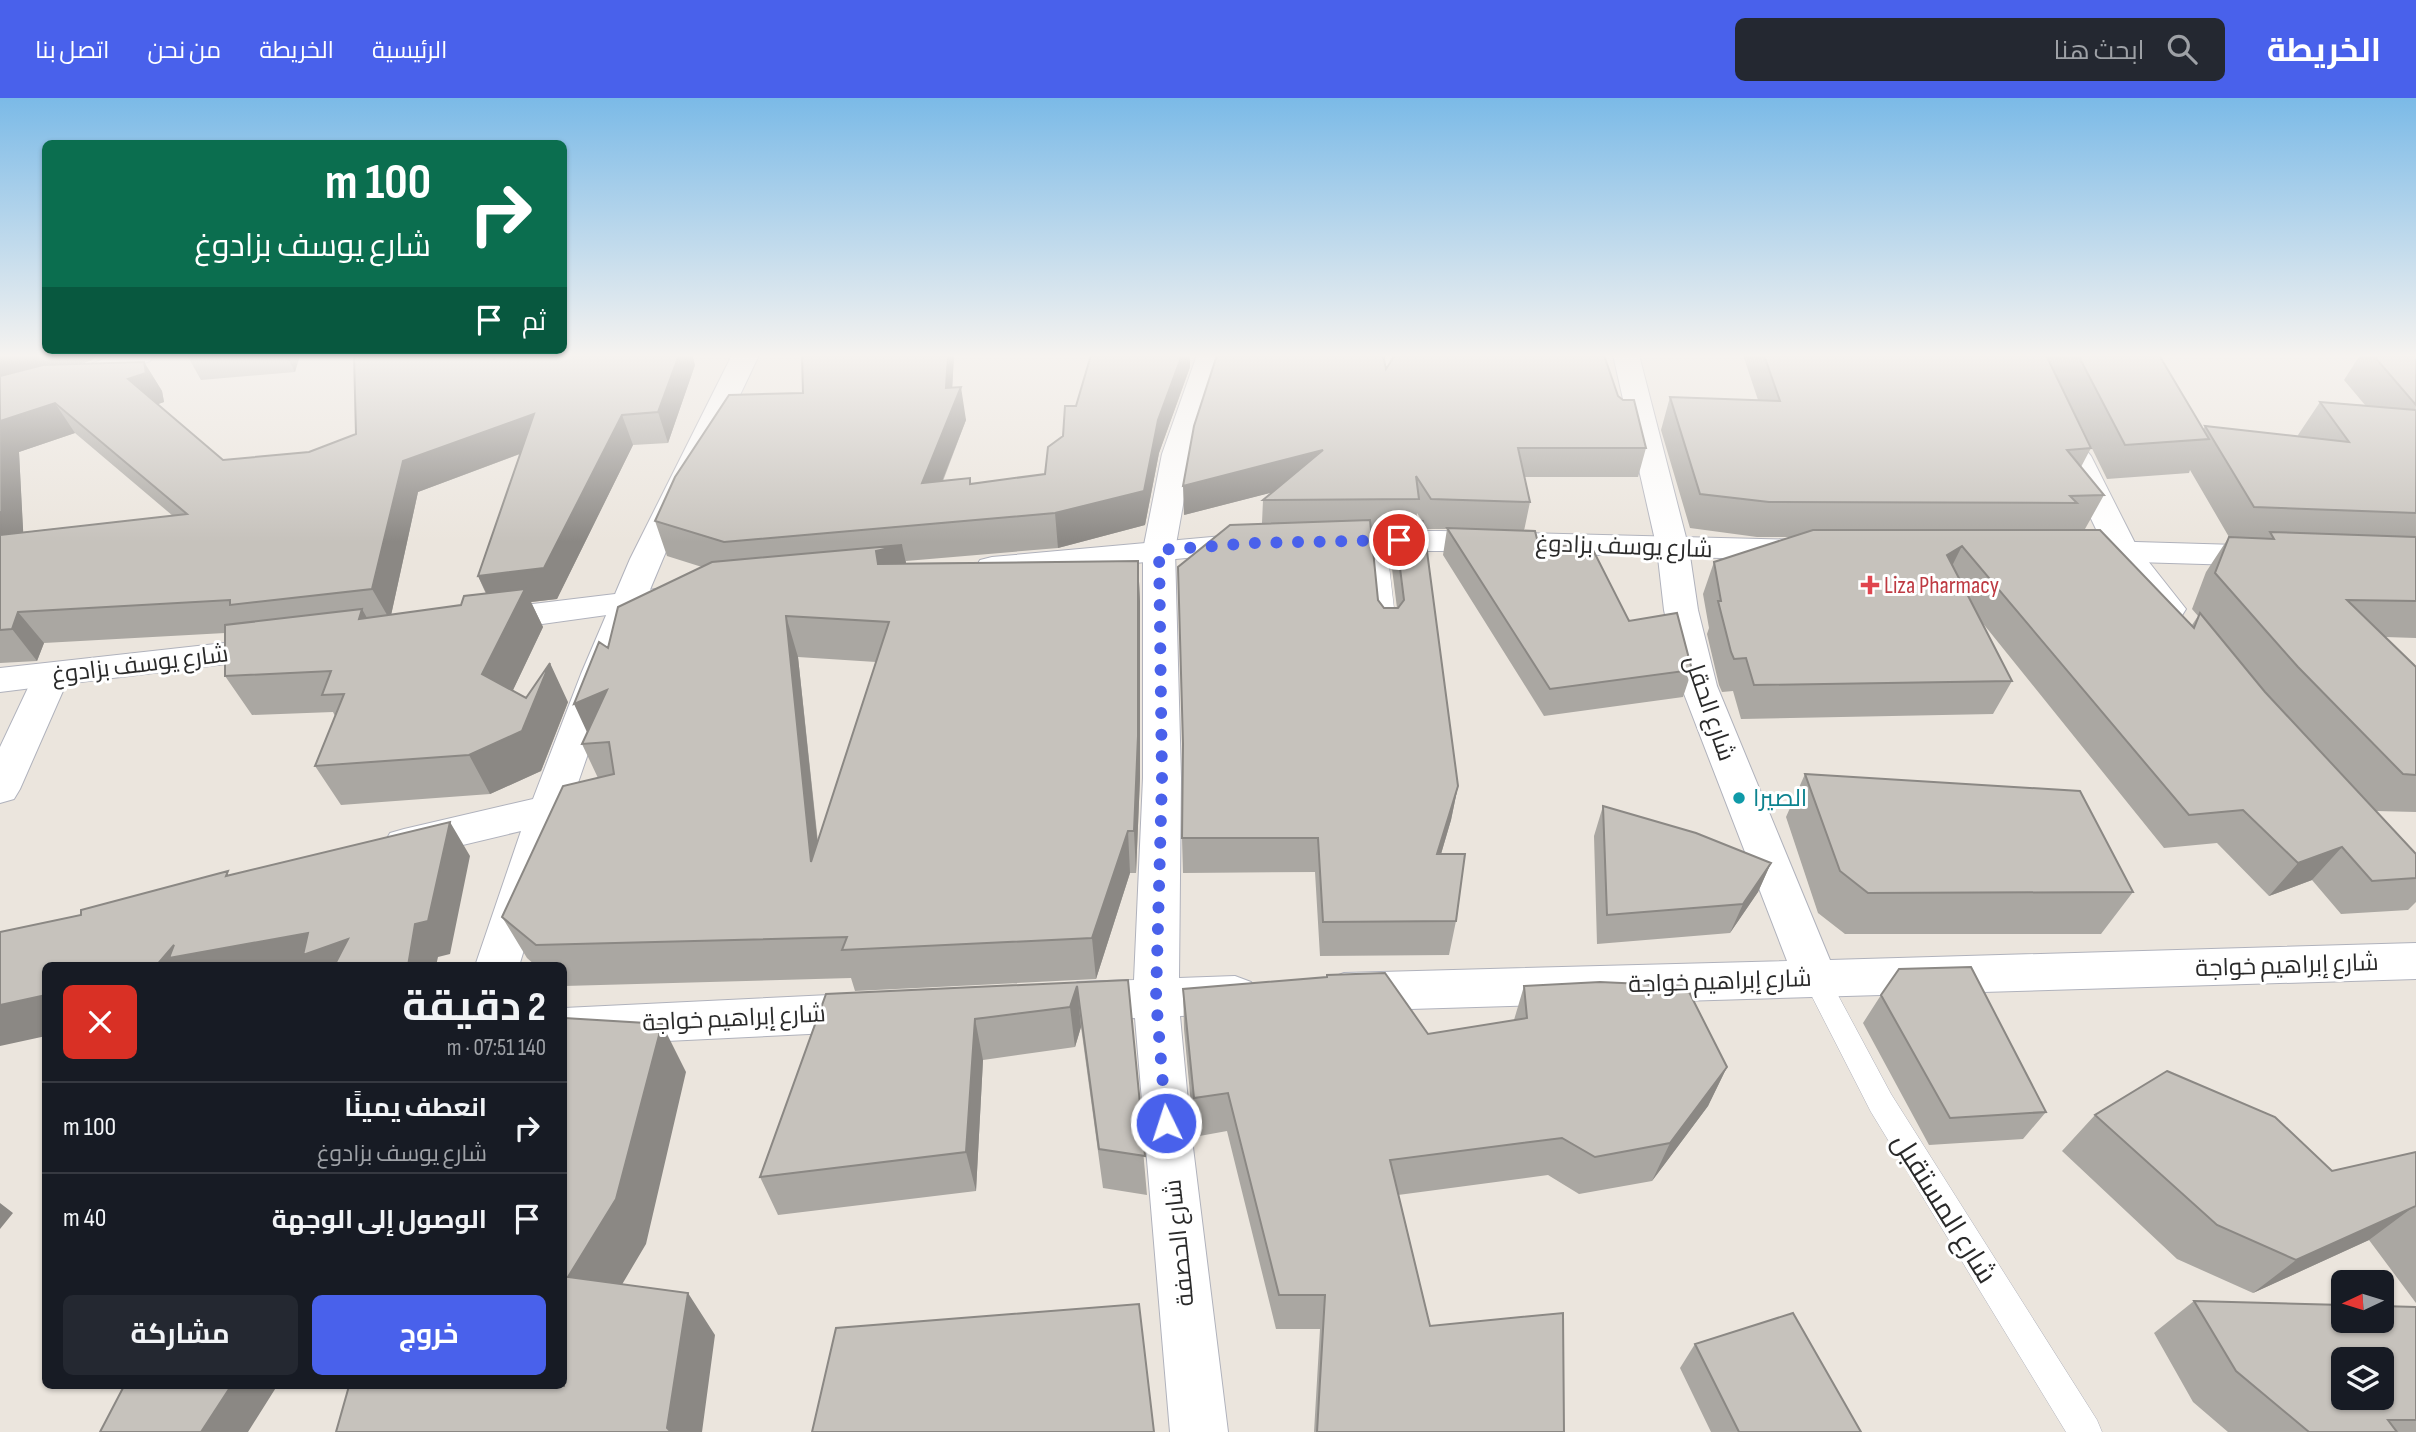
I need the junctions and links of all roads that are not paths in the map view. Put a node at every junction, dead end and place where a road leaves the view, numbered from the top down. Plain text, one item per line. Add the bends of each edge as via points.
1 (714, 417) edge
2 (1189, 417) edge
3 (1641, 417) edge
4 (2067, 437) edge
5 (1377, 540) junction
6 (1673, 549) junction
7 (1159, 550) junction
8 (1837, 550) edge
9 (2040, 550) edge
10 (2122, 550) junction
11 (2296, 557) edge
12 (961, 569) edge
13 (706, 593) edge
14 (629, 602) junction
15 (448, 626) edge
16 (1387, 634) edge
17 (2190, 635) edge
18 (311, 644) edge
19 (52, 675) junction
20 (0, 680) edge
21 (0, 789) edge
22 (546, 811) junction
23 (373, 852) edge
24 (2416, 961) edge
25 (498, 962) edge
26 (1816, 979) junction
27 (1156, 998) junction
28 (1032, 1004) edge
29 (908, 1010) edge
30 (567, 1027) edge
31 (1199, 1432) edge
32 (2085, 1432) edge

1 - 14 street
2 - 7 street, شارع الحصفة via 1177,454
3 - 6 street, شارع الحقل
4 - 10 street
5 - 6 street, شارع يوسف بزادوغ
5 - 7 street, شارع يوسف بزادوغ
5 - 16 lane
6 - 8 street, شارع يوسف بزادوغ
6 - 26 street, شارع الحقل via 1681,610 1699,686
7 - 12 street, شارع يوسف بزادوغ
7 - 27 street, شارع الحصفة via 1162,778
9 - 10 street
10 - 11 street
10 - 17 street
13 - 14 street
14 - 15 street
14 - 22 street
18 - 19 street, شارع يوسف بزادوغ
19 - 20 street, شارع يوسف بزادوغ
19 - 21 street
22 - 23 street
22 - 25 street
24 - 26 street, شارع إبراهيم خواجة
26 - 27 street, شارع إبراهيم خواجة
26 - 32 lane, شارع المستقبل via 1881,1103
27 - 28 street, شارع إبراهيم خواجة
27 - 31 street, شارع الحصفة
29 - 30 street, شارع إبراهيم خواجة

